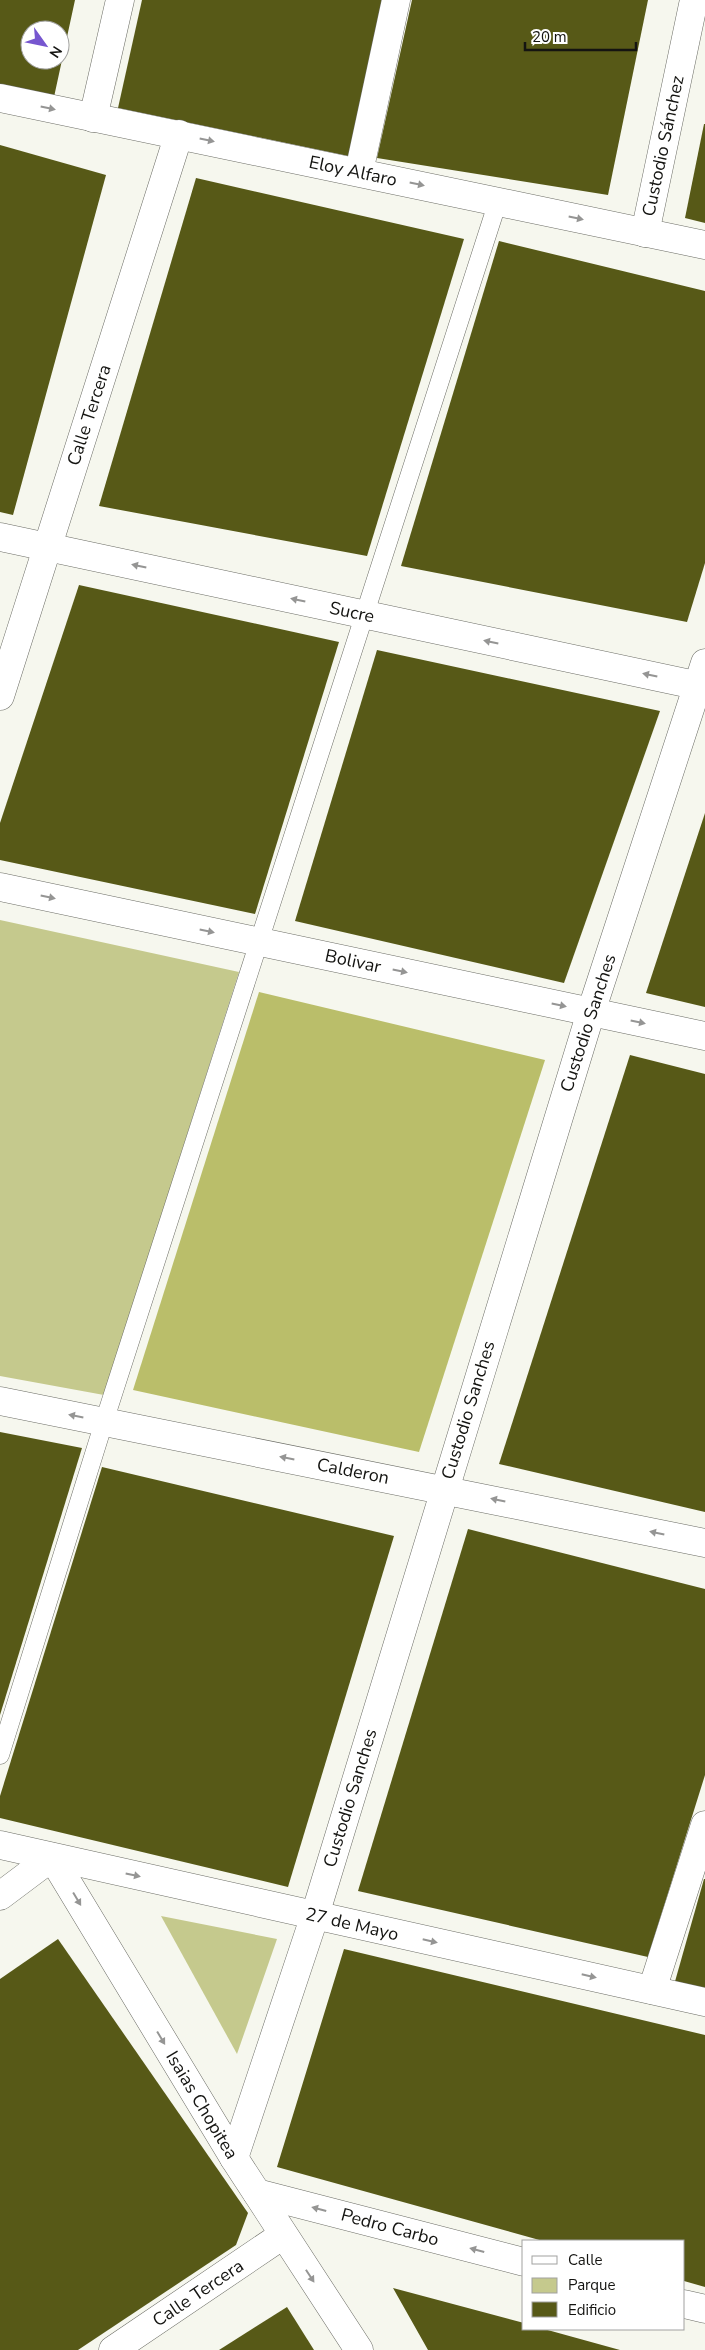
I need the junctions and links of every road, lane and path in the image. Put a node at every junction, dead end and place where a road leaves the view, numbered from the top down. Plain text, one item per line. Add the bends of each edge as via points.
1 (120, 0) edge
2 (396, 0) edge
3 (694, 0) edge
4 (0, 98) edge
5 (93, 118) junction
6 (179, 134) junction
7 (360, 172) junction
8 (498, 201) junction
9 (645, 233) junction
10 (705, 245) edge
11 (0, 537) edge
12 (47, 547) junction
13 (364, 614) junction
14 (703, 679) edge
15 (0, 696) edge
16 (0, 887) edge
17 (259, 942) junction
18 (590, 1012) junction
19 (705, 1036) edge
20 (0, 1401) edge
21 (104, 1422) junction
22 (444, 1489) junction
23 (705, 1543) edge
24 (0, 1755) edge
25 (705, 1825) edge
26 (0, 1845) edge
27 (52, 1857) junction
28 (0, 1896) edge
29 (314, 1915) junction
30 (652, 1990) junction
31 (705, 2002) edge
32 (234, 2158) junction
33 (257, 2193) junction
34 (283, 2235) junction
35 (522, 2261) edge
36 (685, 2304) edge
37 (705, 2310) edge
38 (113, 2350) edge
39 (358, 2350) edge

1 - 5 street
2 - 7 street
3 - 9 street, Custodio Sánchez
4 -> 5 street, Eloy Alfaro
5 - 6 street, Eloy Alfaro
6 -> 7 street, Eloy Alfaro
6 - 12 street, Calle Tercera
7 -> 8 street, Eloy Alfaro
8 -> 9 street, Eloy Alfaro
8 - 13 lane
9 - 10 street, Eloy Alfaro
11 - 12 street, Sucre
13 -> 12 street, Sucre
12 - 15 street, Calle Tercera
14 -> 13 street, Sucre
13 - 17 lane
14 - 18 street, Custodio Sanches
16 -> 17 street, Bolivar
17 -> 18 street, Bolivar
17 - 21 lane
18 -> 19 street, Bolivar
18 - 22 street, Custodio Sanches
21 -> 20 street, Calderon
22 -> 21 street, Calderon
21 - 24 lane
23 -> 22 street, Calderon
22 - 29 street, Custodio Sanches
25 - 30 street
26 - 27 street, 27 de Mayo
27 - 28 street
27 -> 29 street, 27 de Mayo
27 -> 32 street, Isaias Chopitea
29 -> 30 street, 27 de Mayo
29 - 32 street, Custodio Sanches
30 - 31 street, 27 de Mayo
32 - 33 street, Isaias Chopitea
33 - 34 street, Isaias Chopitea
35 -> 33 street, Pedro Carbo
34 - 38 street, Calle Tercera
34 -> 39 street, Isaias Chopitea
36 - 37 street

